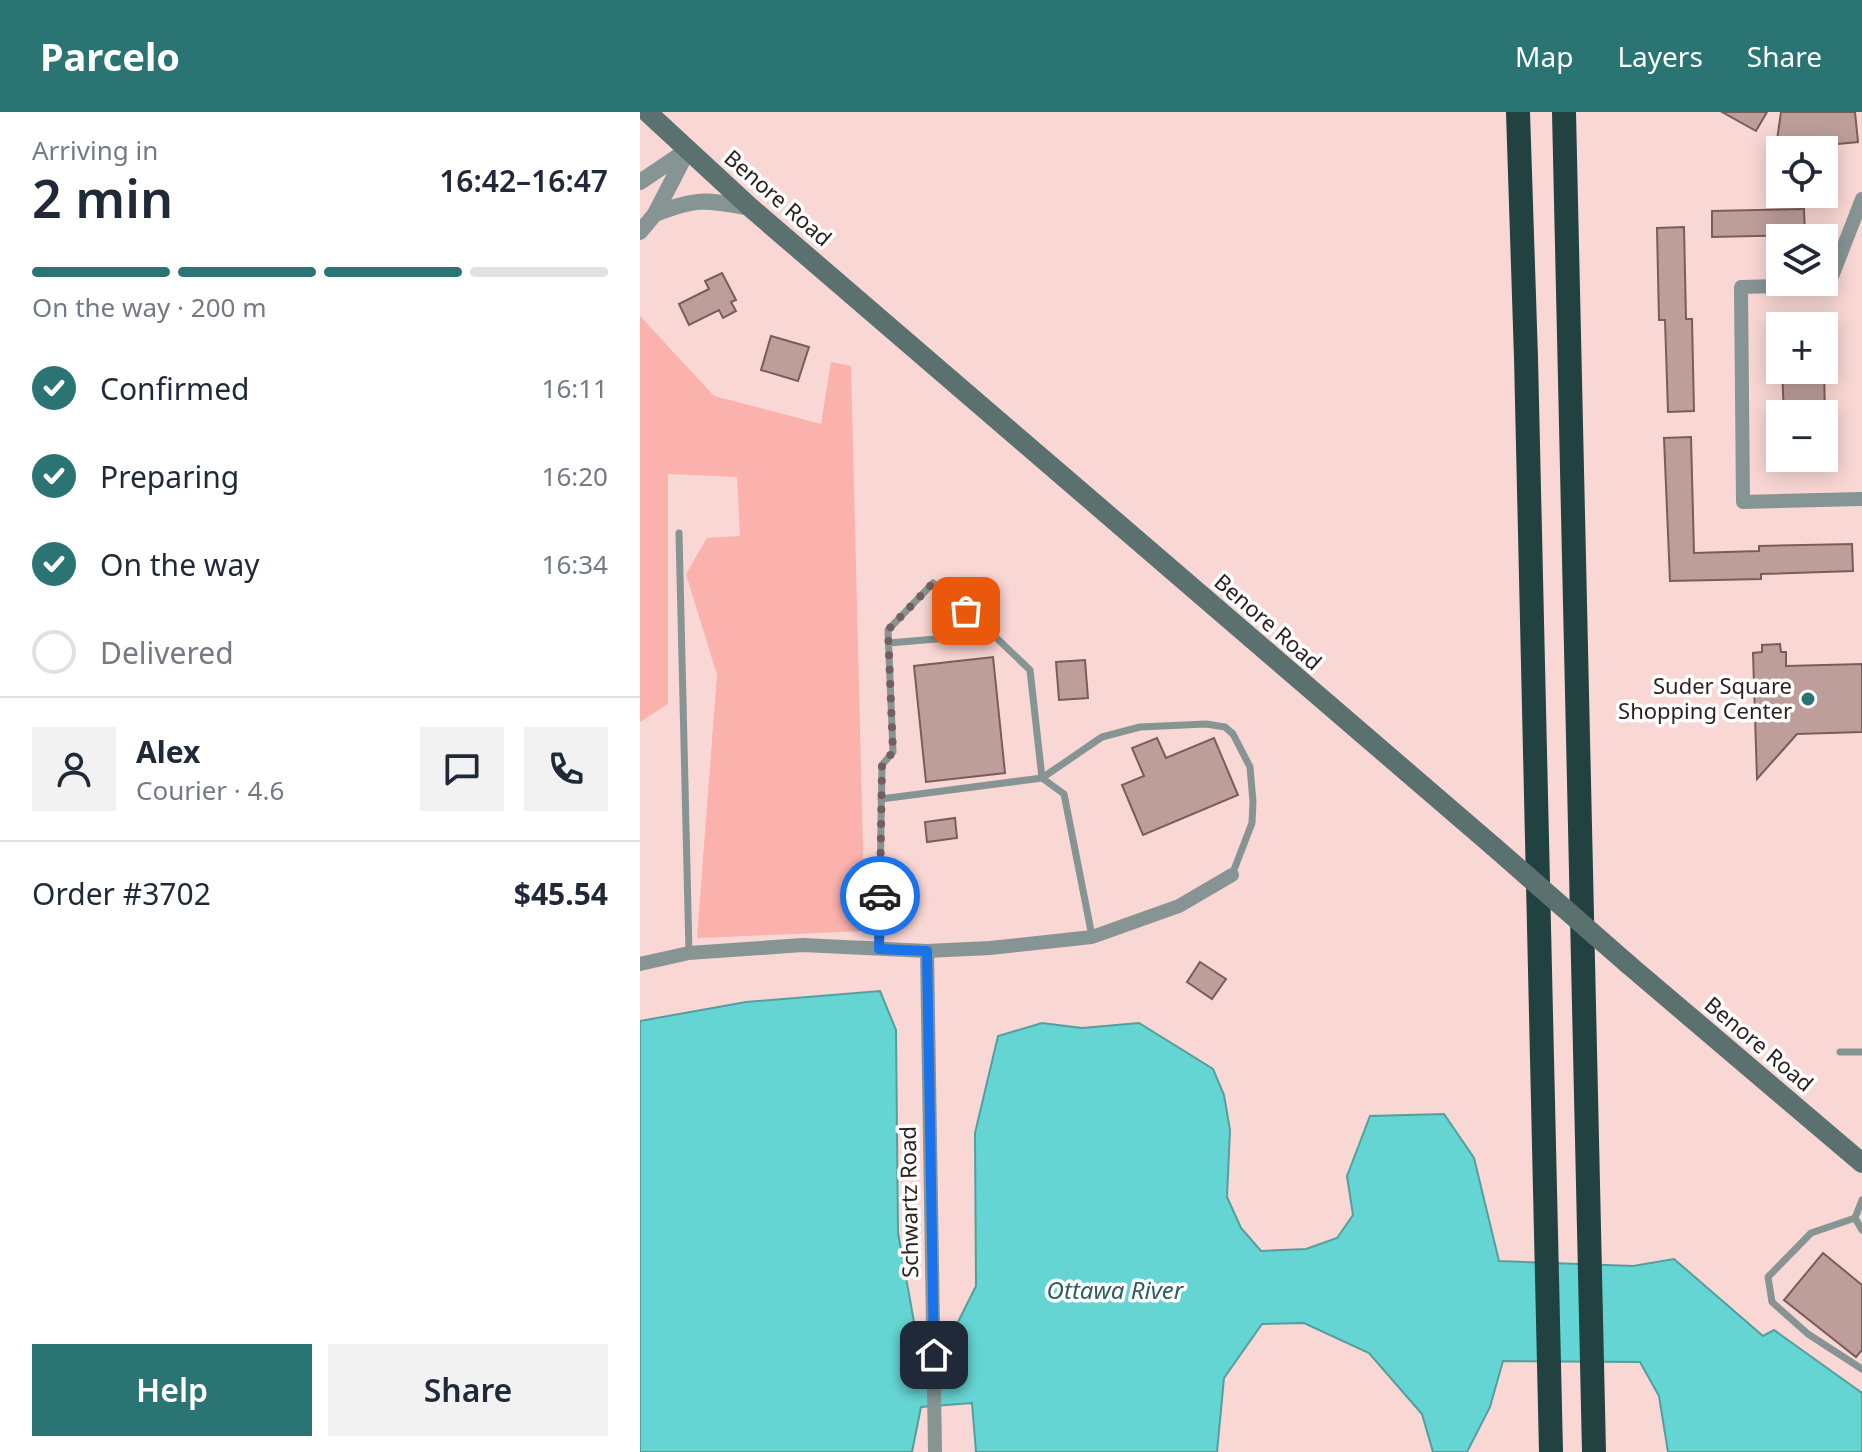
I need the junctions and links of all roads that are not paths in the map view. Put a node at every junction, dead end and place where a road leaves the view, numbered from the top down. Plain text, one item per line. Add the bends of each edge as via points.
1 (647, 112) edge
2 (1518, 112) edge
3 (1564, 112) edge
4 (688, 150) junction
5 (640, 182) edge
6 (1862, 199) edge
7 (751, 208) junction
8 (655, 214) junction
9 (640, 232) edge
10 (1862, 499) edge
11 (679, 533) dead end
12 (983, 625) junction
13 (889, 643) junction
14 (1042, 778) junction
15 (881, 799) junction
16 (1232, 875) joint
17 (1092, 937) junction
18 (879, 949) junction
19 (927, 951) junction
20 (689, 953) junction
21 (640, 964) edge
22 (1840, 1052) dead end
23 (1862, 1052) edge
24 (1862, 1163) edge
25 (1862, 1200) edge
26 (1855, 1218) junction
27 (1862, 1230) edge
28 (1862, 1369) edge
29 (935, 1452) edge
30 (1551, 1452) edge
31 (1594, 1452) edge

1 - 4 main road, Benore Road
2 - 30 highway
3 - 31 highway
4 - 5 street
4 - 7 main road, Benore Road
4 - 8 street
6 - 10 street via 1833,274 1823,285 1741,287 1743,502
7 - 8 street via 705,200
7 - 24 main road, Benore Road, bridge
8 - 9 street
11 - 20 lane
12 - 13 lane via 983,635
12 - 13 lane via 933,583 888,630
12 - 14 lane via 1030,670
13 - 15 lane via 893,752 882,765
14 - 15 lane
14 - 16 lane via 1102,737 1140,727 1225,727 1250,767 1253,802 1252,823
14 - 17 lane via 1064,794
15 - 18 lane
16 - 17 street via 1179,906
17 - 19 street
18 - 19 street
18 - 20 street via 803,945
19 - 29 street, Schwartz Road
20 - 21 street
22 - 23 lane
25 - 26 lane
26 - 27 lane
26 - 28 lane via 1811,1233 1768,1277 1772,1302 1808,1334

